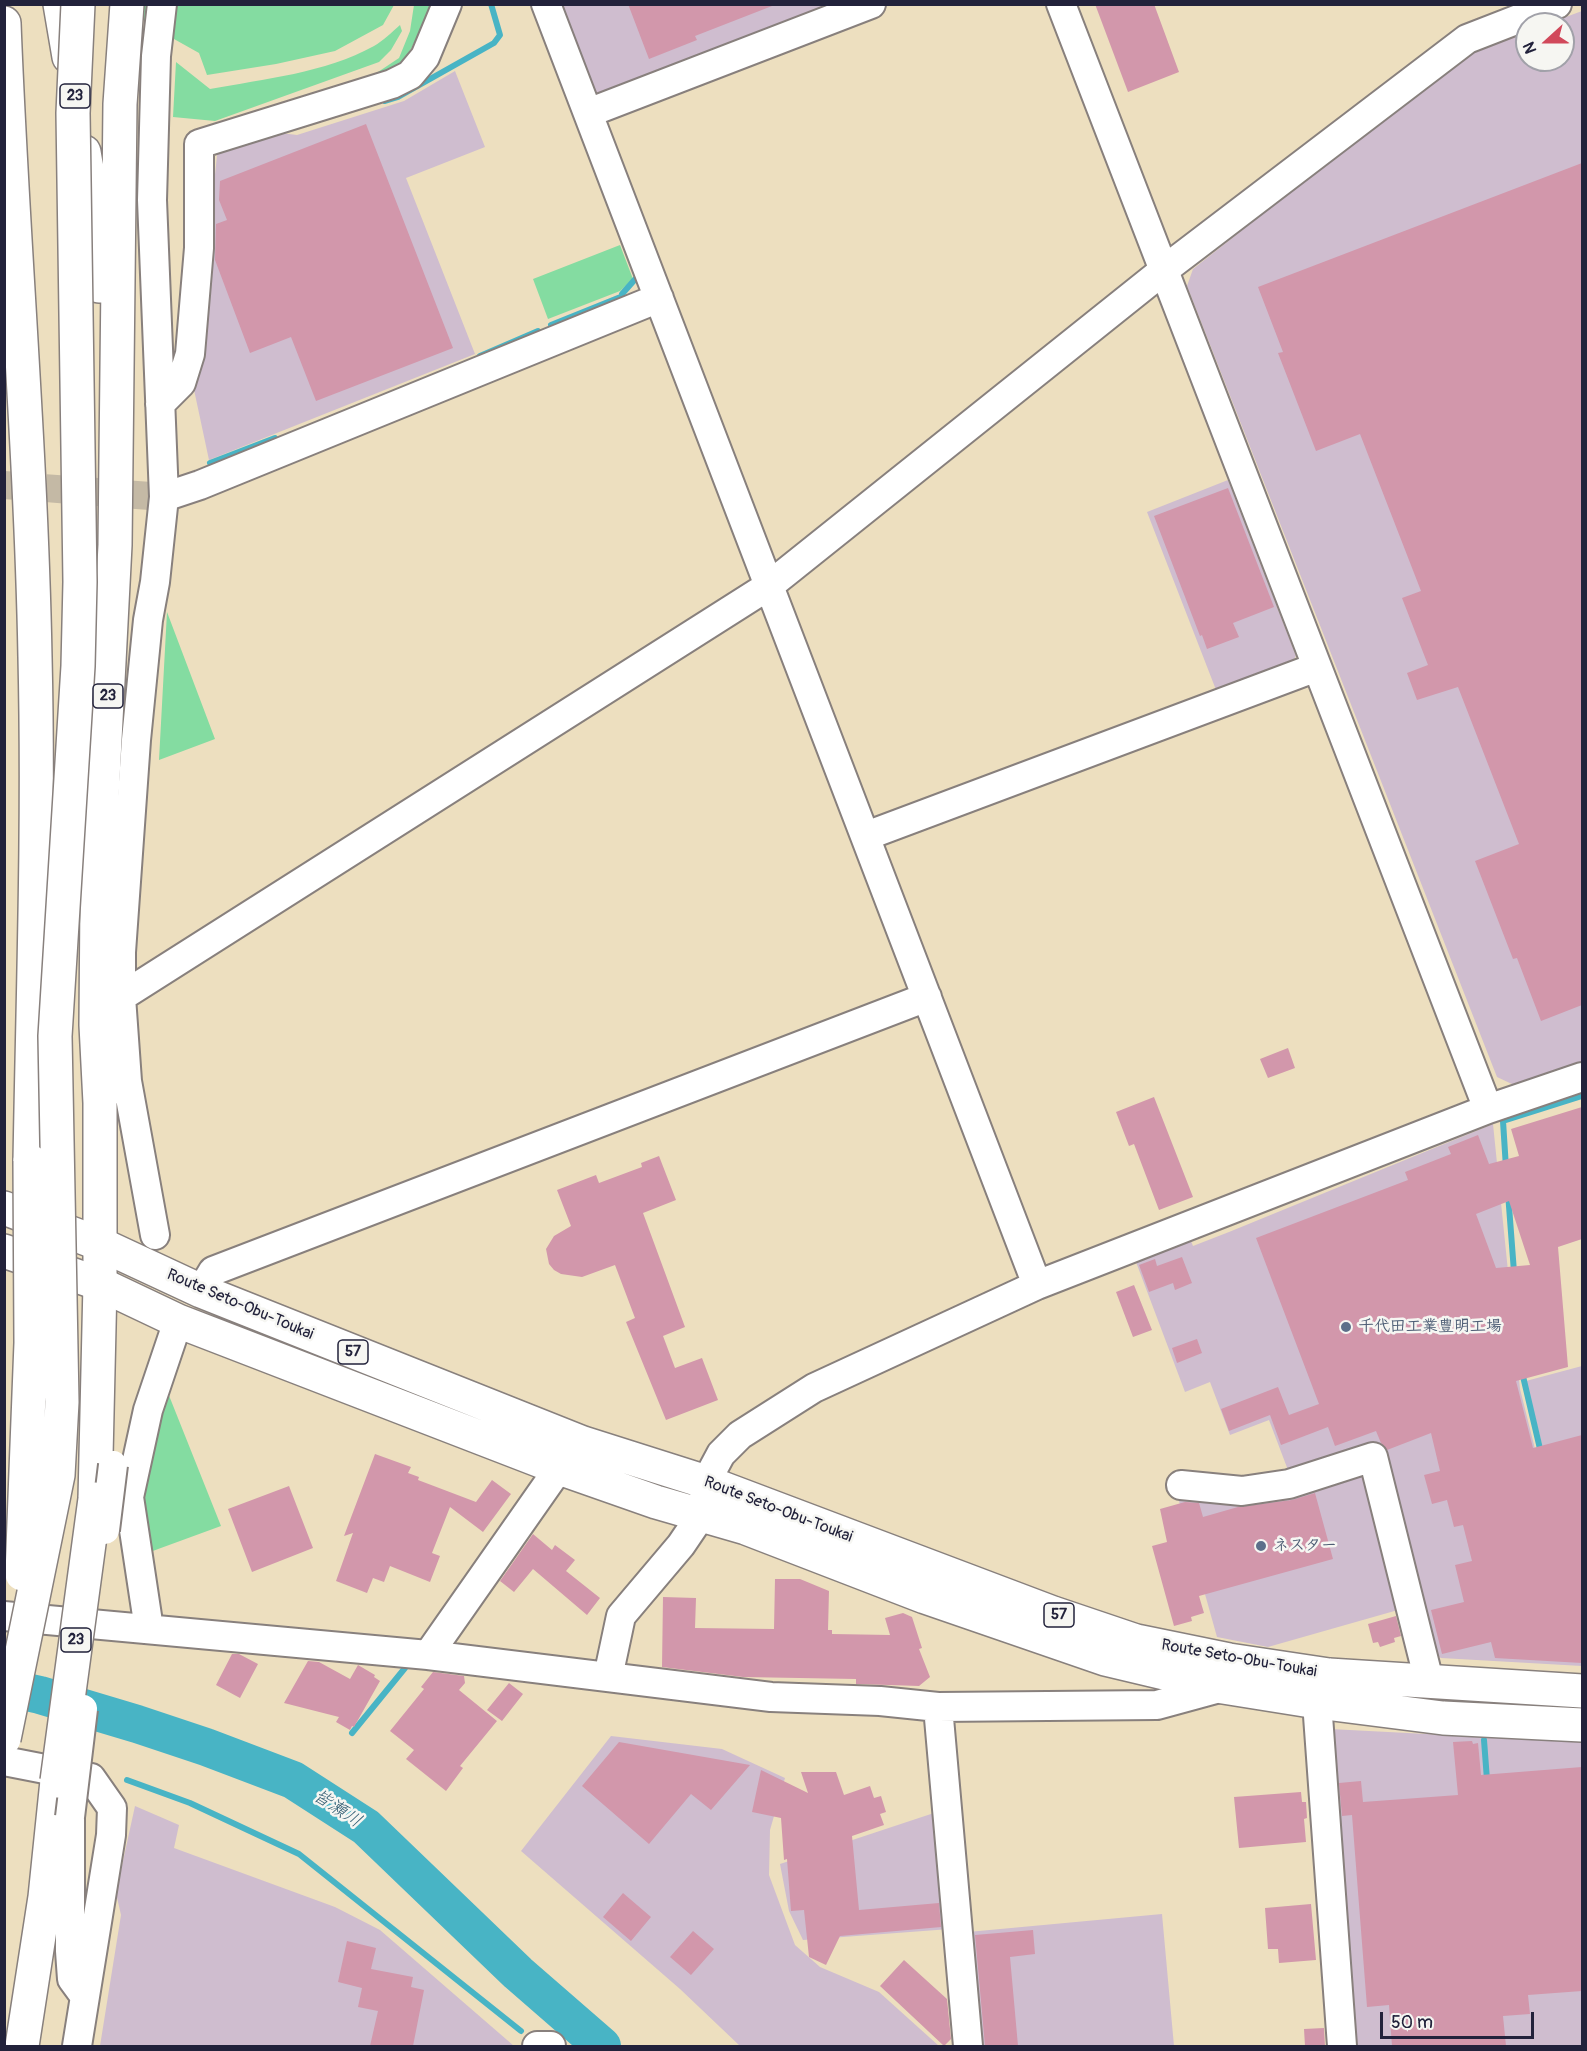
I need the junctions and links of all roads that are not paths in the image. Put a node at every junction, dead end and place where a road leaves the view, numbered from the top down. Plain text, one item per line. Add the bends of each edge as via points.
1 (60, 4) edge
2 (78, 4) edge
3 (162, 4) edge
4 (447, 4) edge
5 (546, 4) edge
6 (871, 4) edge
7 (1062, 4) edge
8 (1556, 5) edge
9 (126, 18) edge
10 (4, 23) edge
11 (588, 113) junction
12 (1164, 270) junction
13 (659, 298) junction
14 (160, 404) junction
15 (115, 437) junction
16 (28, 479) junction
17 (164, 497) junction
18 (770, 585) junction
19 (1317, 667) junction
20 (866, 836) junction
21 (97, 954) junction
22 (121, 997) junction
23 (927, 997) junction
24 (1582, 1077) edge
25 (127, 1081) junction
26 (100, 1103) junction
27 (1488, 1109) junction
28 (4, 1208) edge
29 (155, 1235) dead end
30 (100, 1244) junction
31 (4, 1251) edge
32 (100, 1284) junction
33 (1037, 1285) junction
34 (201, 1291) junction
35 (178, 1322) junction
36 (148, 1410) junction
37 (559, 1468) junction
38 (706, 1482) junction
39 (1181, 1485) dead end
40 (702, 1514) junction
41 (4, 1616) edge
42 (149, 1629) junction
43 (4, 1642) edge
44 (428, 1654) junction
45 (608, 1677) junction
46 (1429, 1681) junction
47 (1223, 1687) junction
48 (1582, 1692) edge
49 (1317, 1702) junction
50 (938, 1707) junction
51 (1582, 1725) edge
52 (4, 1739) edge
53 (4, 1761) edge
54 (85, 1996) junction
55 (22, 2046) edge
56 (77, 2046) edge
57 (537, 2046) edge
58 (551, 2046) edge
59 (968, 2046) edge
60 (1342, 2046) edge

1 - 15 main road, 23, bridge via 90,187
2 - 52 main road, bridge via 73,113 80,582 55,1036 62,1402 58,1475
3 - 14 street via 156,56 152,200
4 - 14 street via 425,57 410,75 199,144 199,248 190,354 182,383
5 - 11 street
6 - 11 street
7 - 12 street
8 - 12 street via 1467,39
9 - 15 main road, 23 via 120,104
10 - 16 main road
11 - 13 street
12 - 18 street
12 - 19 street
13 - 17 street
13 - 18 street
14 - 17 street
15 - 21 main road, 23 via 115,545
16 - 21 main road via 49,649 62,830
16 - 43 main road, bridge via 36,819 31,1342 22,1574
17 - 22 street via 136,740
18 - 20 street
18 - 22 street
19 - 20 street
19 - 27 street
20 - 23 street
21 - 26 main road, 23
22 - 25 street
23 - 33 street
23 - 34 street via 213,1271
24 - 27 street
25 - 26 street via 110,1087
25 - 29 street
26 - 30 main road, 23
27 - 33 street
28 - 30 main road, Route Seto-Obu-Toukai / 57
30 - 32 main road, 23
30 - 34 main road, Route Seto-Obu-Toukai / 57
31 - 32 main road, Route Seto-Obu-Toukai / 57
32 - 35 main road, Route Seto-Obu-Toukai / 57
32 - 55 main road, 23, bridge via 95,1498 45,1897
33 - 38 street via 814,1388 740,1435 721,1454
34 - 38 main road, Route Seto-Obu-Toukai / 57 via 583,1443
35 - 36 street
35 - 37 main road, Route Seto-Obu-Toukai / 57
36 - 42 street via 129,1497
36 - 54 street, bridge via 137,1414 125,1458 113,1465 70,1818 72,1979
37 - 40 main road, Route Seto-Obu-Toukai / 57
37 - 44 street
38 - 40 street
38 - 46 main road, Route Seto-Obu-Toukai / 57 via 1137,1641 1329,1675
39 - 46 street via 1242,1491 1289,1484 1373,1457
40 - 45 street via 621,1616
40 - 47 main road, Route Seto-Obu-Toukai / 57 via 1105,1659
41 - 42 street
42 - 44 street
44 - 45 street
45 - 50 street via 771,1697
46 - 48 main road, Route Seto-Obu-Toukai / 57
47 - 49 main road, Route Seto-Obu-Toukai / 57
47 - 50 street via 1158,1705
49 - 51 main road, Route Seto-Obu-Toukai / 57 via 1443,1718
49 - 60 street
50 - 59 street
53 - 54 street via 91,1778 112,1808
54 - 56 street
57 - 58 street

